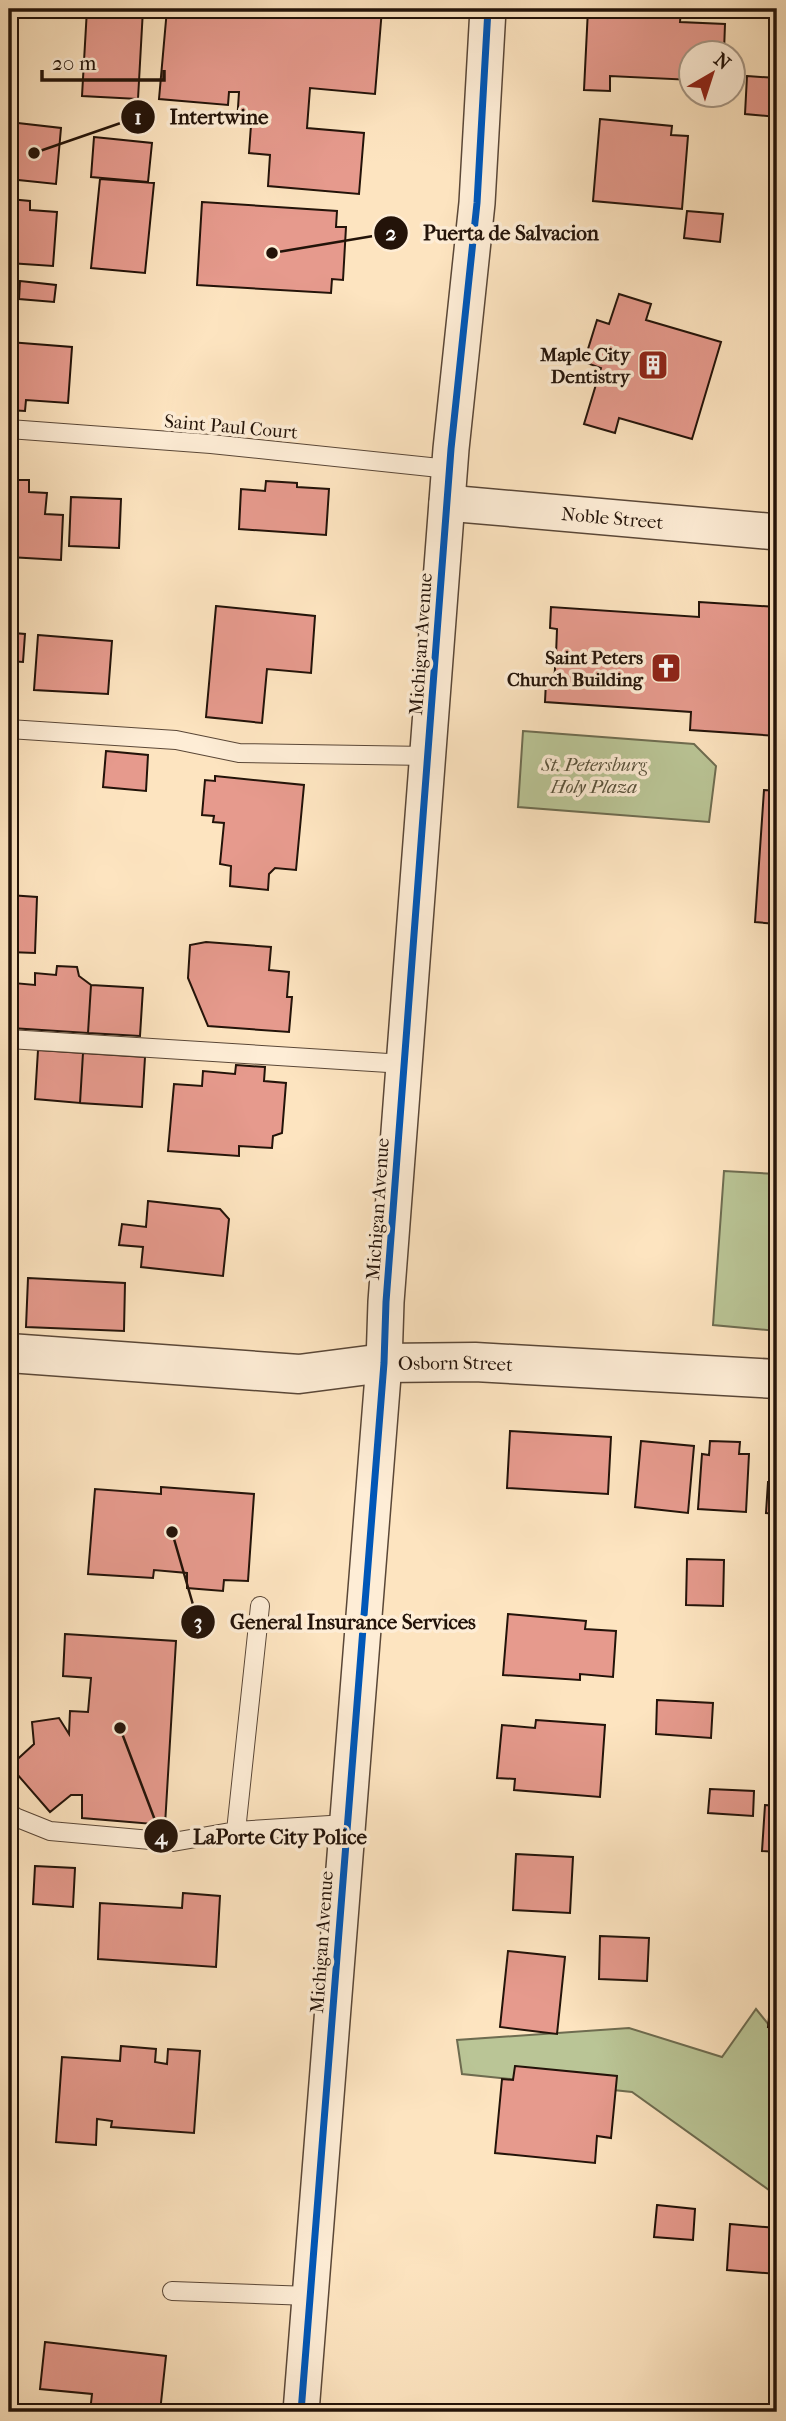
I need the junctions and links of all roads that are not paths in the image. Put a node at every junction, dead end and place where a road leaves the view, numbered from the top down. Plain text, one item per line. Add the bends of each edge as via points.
1 (488, 9) edge
2 (9, 429) edge
3 (448, 486) junction
4 (777, 532) edge
5 (9, 729) edge
6 (428, 756) junction
7 (9, 1039) edge
8 (404, 1064) junction
9 (9, 1353) edge
10 (384, 1363) junction
11 (777, 1379) edge
12 (260, 1605) dead end
13 (9, 1812) edge
14 (346, 1824) junction
15 (236, 1831) junction
16 (172, 2291) dead end
17 (310, 2296) junction
18 (302, 2412) edge

1 - 3 street, Michigan Avenue via 477,203
2 - 3 lane, Saint Paul Court via 211,444
3 - 4 street, Noble Street
3 - 6 street, Michigan Avenue
5 - 6 lane via 176,740 239,753
6 - 8 street, Michigan Avenue
7 - 8 lane
8 - 10 street, Michigan Avenue
9 - 10 street, Osborn Street via 299,1374
10 - 11 street, Osborn Street via 488,1363
10 - 14 street, Michigan Avenue
12 - 15 lane
13 - 15 lane via 50,1830 173,1842
14 - 15 lane
14 - 17 street, Michigan Avenue
16 - 17 lane
17 - 18 street, Michigan Avenue

